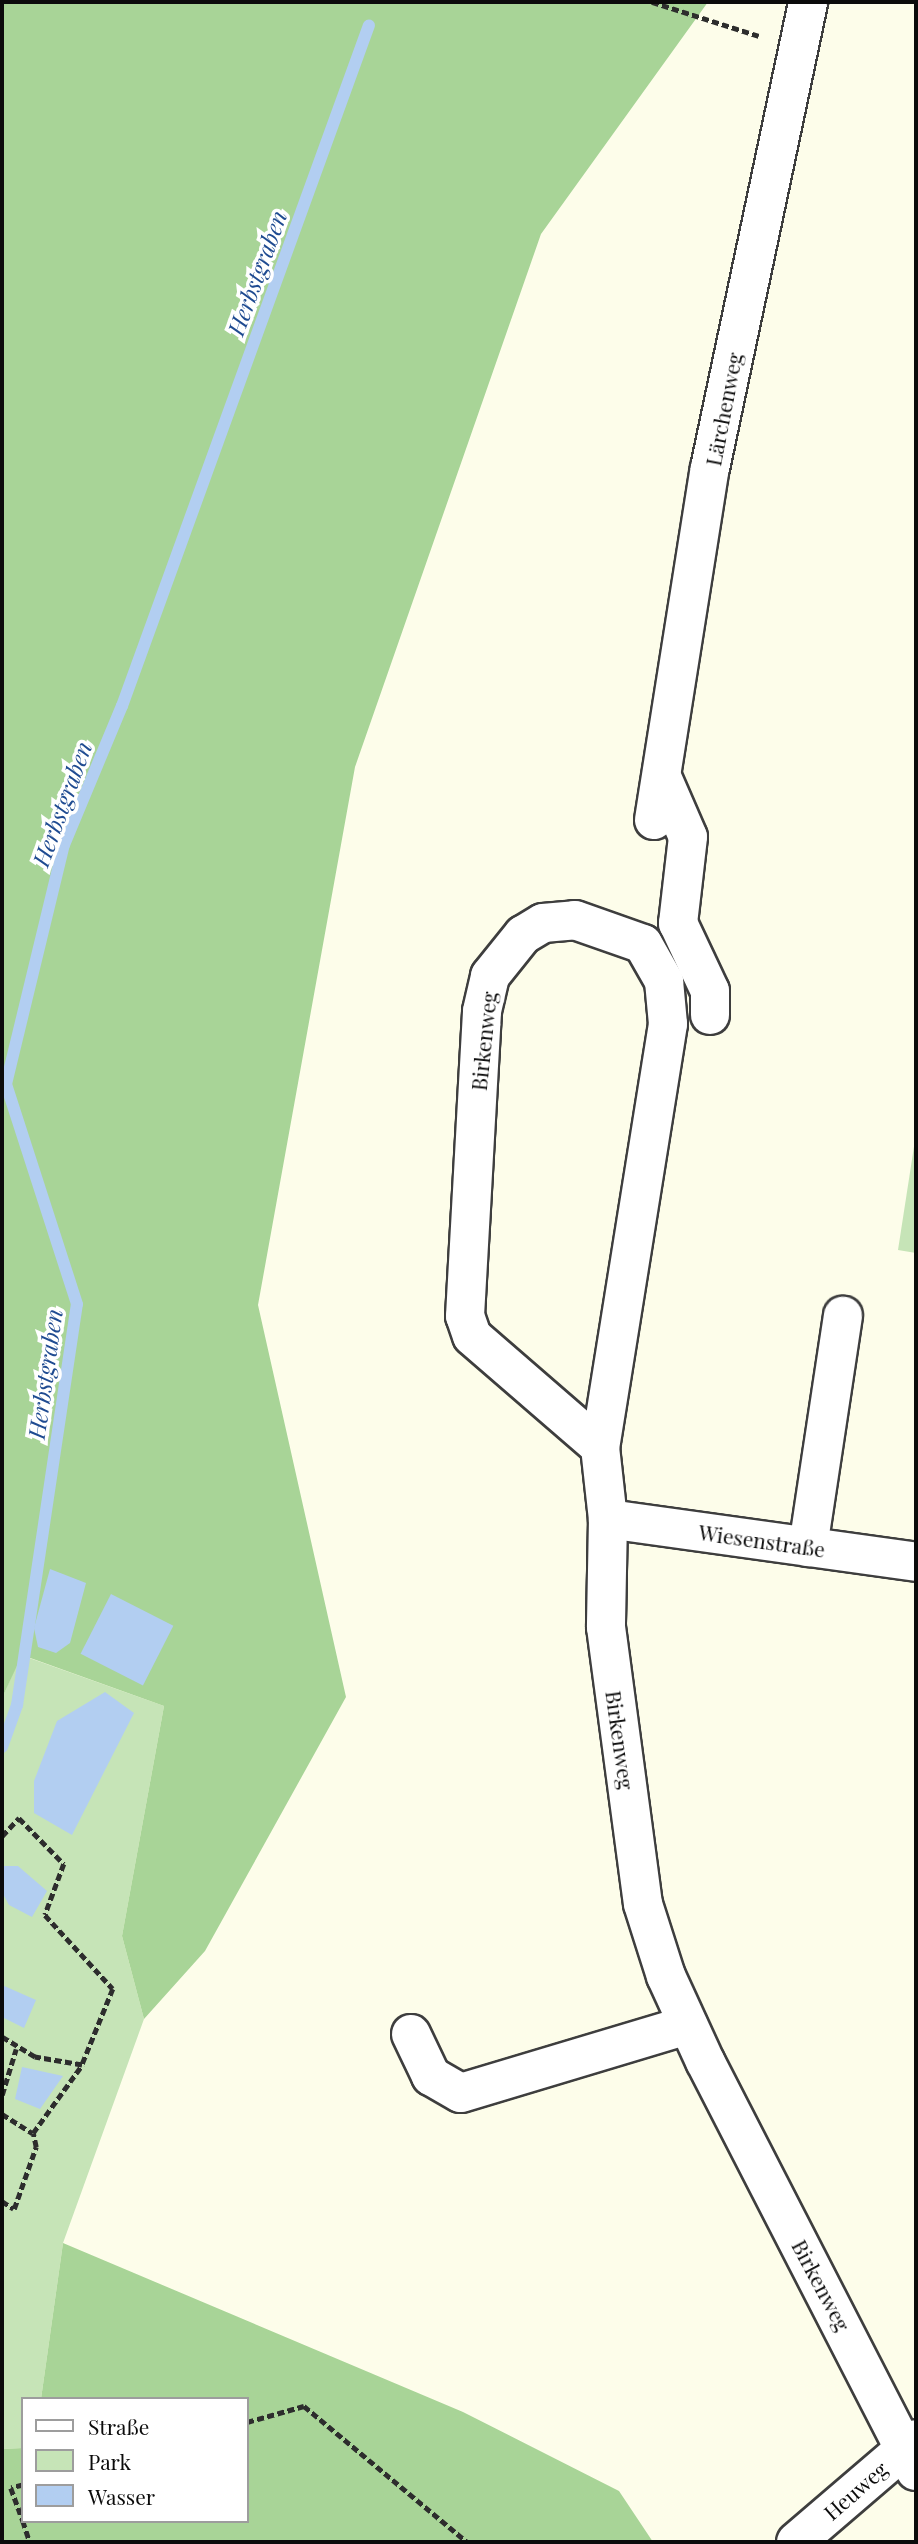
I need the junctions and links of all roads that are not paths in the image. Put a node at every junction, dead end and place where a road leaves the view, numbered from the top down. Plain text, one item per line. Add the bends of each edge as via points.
1 (808, 2) edge
2 (662, 777) junction
3 (654, 820) dead end
4 (710, 1015) dead end
5 (843, 1316) dead end
6 (600, 1447) junction
7 (608, 1518) junction
8 (808, 1546) junction
9 (916, 1562) edge
10 (688, 2025) junction
11 (411, 2034) dead end
12 (913, 2452) edge
13 (796, 2542) edge

1 - 2 street, Lärchenweg via 710,468
2 - 3 street, Lärchenweg
2 - 4 street via 688,837 678,923 710,991
5 - 8 street
6 - 6 street, Birkenweg via 472,1336 465,1316 482,1011 490,976 523,935 543,923 575,920 643,944 664,981 668,1024
6 - 7 street, Birkenweg
7 - 8 street, Wiesenstraße
7 - 10 street, Birkenweg via 606,1628 643,1904
8 - 9 street, Wiesenstraße
10 - 11 street via 461,2093 431,2076
10 - 12 street, Birkenweg
12 - 13 street, Heuweg

